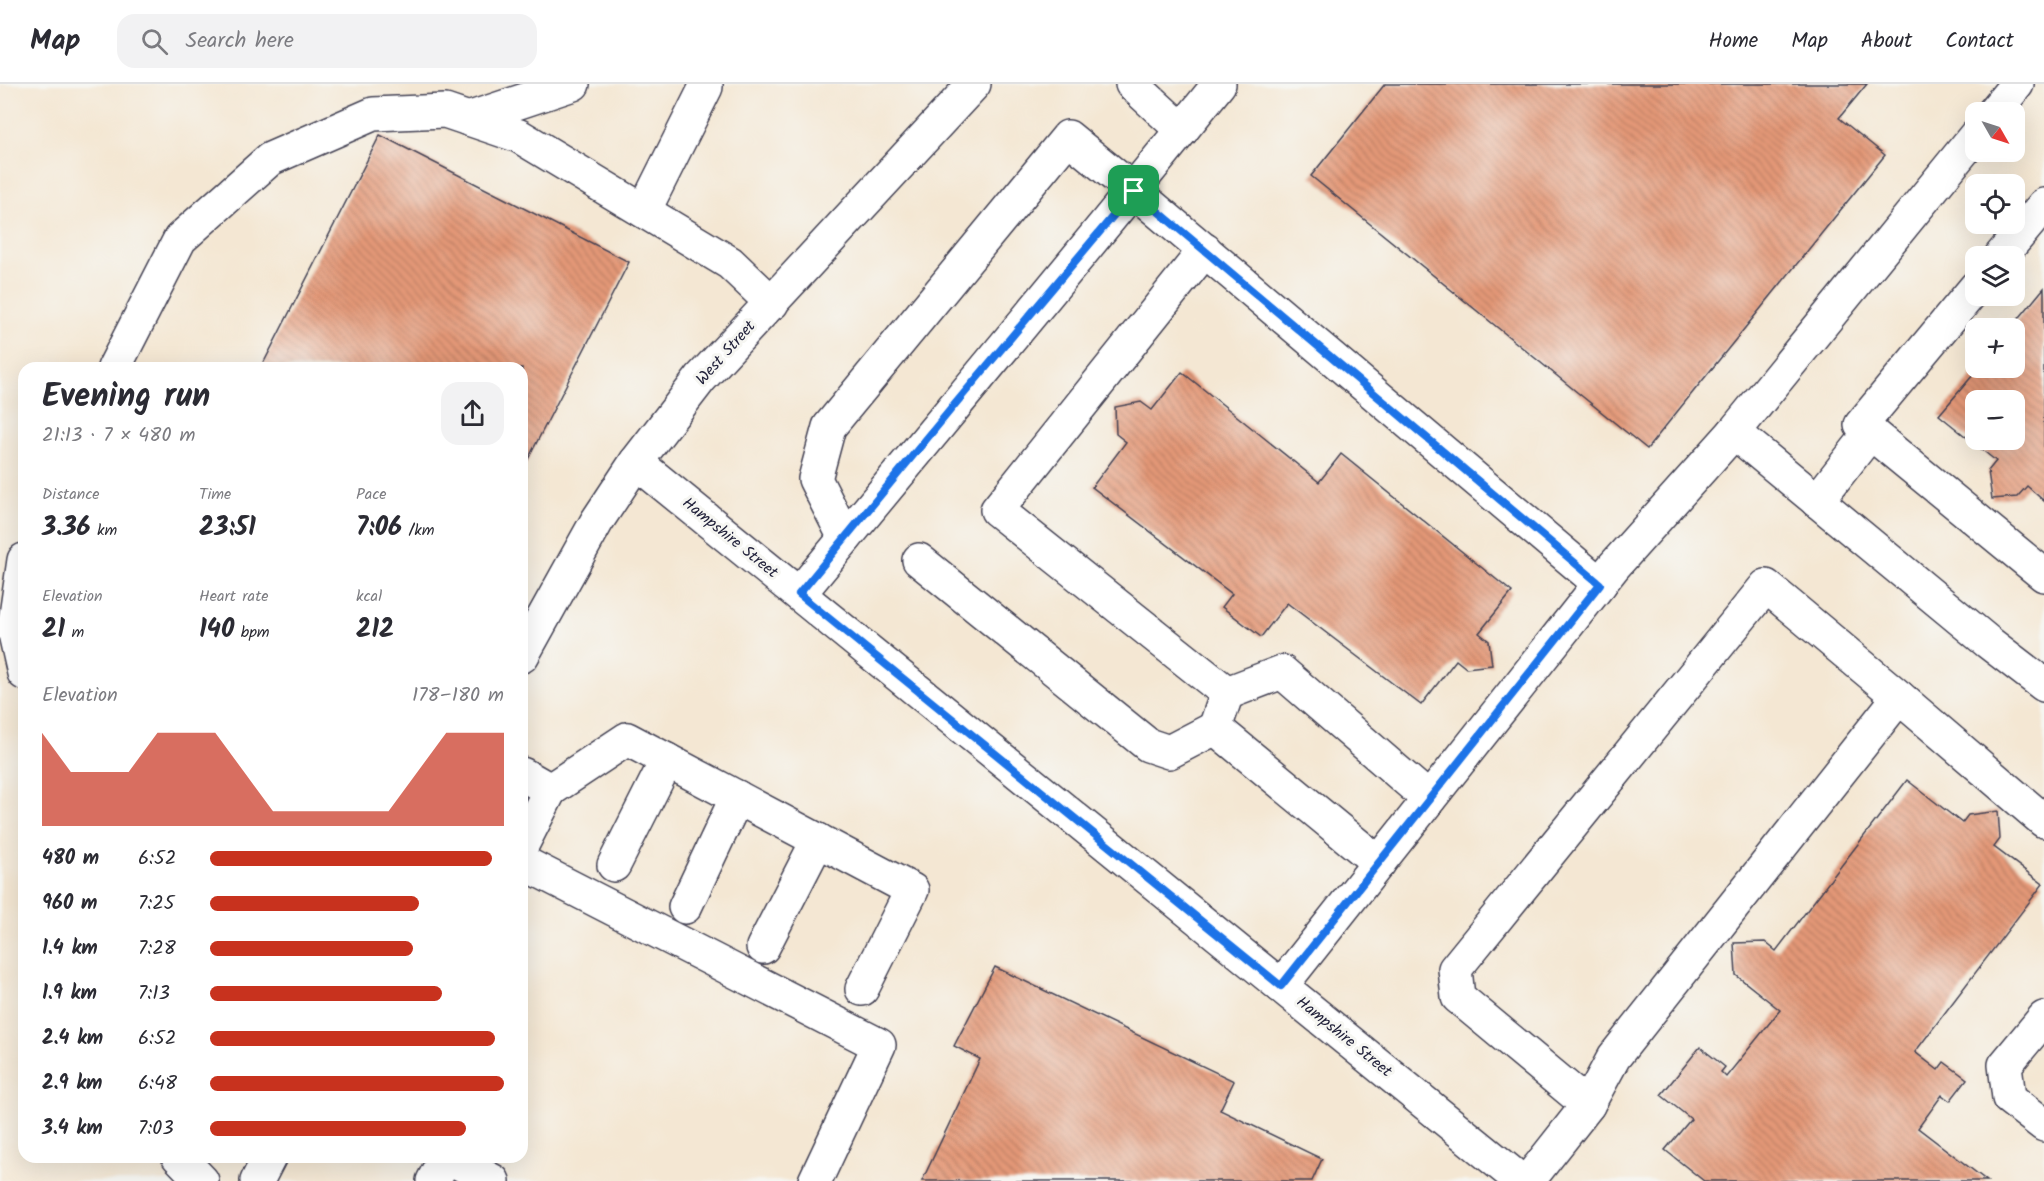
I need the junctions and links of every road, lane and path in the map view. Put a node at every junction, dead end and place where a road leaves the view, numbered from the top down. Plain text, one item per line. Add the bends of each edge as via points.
1 (573, 84) edge
2 (706, 84) edge
3 (974, 84) edge
4 (1132, 84) edge
5 (1219, 84) edge
6 (2017, 84) edge
7 (2002, 102) edge
8 (468, 119) junction
9 (1182, 130) junction
10 (1965, 148) edge
11 (1134, 191) junction
12 (2044, 205) edge
13 (644, 211) junction
14 (2009, 246) edge
15 (1205, 250) junction
16 (1965, 300) edge
17 (772, 303) junction
18 (117, 362) edge
19 (1734, 432) junction
20 (1871, 432) junction
21 (636, 462) junction
22 (1817, 501) junction
23 (845, 538) junction
24 (919, 560) dead end
25 (2044, 574) edge
26 (1600, 584) junction
27 (799, 594) junction
28 (18, 601) edge
29 (528, 645) edge
30 (18, 647) edge
31 (2044, 685) edge
32 (1227, 693) junction
33 (1899, 697) junction
34 (1215, 728) junction
35 (667, 760) junction
36 (536, 782) edge
37 (737, 797) junction
38 (1429, 799) junction
39 (528, 818) edge
40 (2044, 821) edge
41 (818, 840) junction
42 (1378, 863) junction
43 (528, 865) edge
44 (614, 865) dead end
45 (685, 907) dead end
46 (763, 946) dead end
47 (1281, 986) junction
48 (862, 989) dead end
49 (2044, 1018) edge
50 (1588, 1105) junction
51 (2044, 1125) edge
52 (185, 1163) edge
53 (266, 1163) edge
54 (442, 1163) edge
55 (459, 1163) edge
56 (1521, 1180) edge
57 (202, 1181) edge
58 (257, 1181) edge
59 (433, 1181) edge
60 (493, 1181) edge
61 (815, 1181) edge

1 - 8 street
2 - 13 street
3 - 17 street, West Street
4 - 9 street
5 - 9 street
6 - 7 street
8 - 13 street via 519,136
8 - 18 street via 445,111 373,114 270,159 180,239
9 - 11 street
10 - 19 street
11 - 15 street
11 - 23 street
11 - 23 street via 1068,137 829,427 815,479
12 - 14 street
13 - 17 street via 730,263
15 - 26 street
15 - 32 street via 997,510
16 - 20 street via 1861,425
17 - 21 street, West Street via 701,378
19 - 22 street
19 - 26 street
20 - 22 street
20 - 25 street
21 - 27 street, Hampshire Street
21 - 29 street, West Street via 597,521
22 - 31 street
23 - 27 street
24 - 34 street via 1148,745 1169,752
26 - 38 street
27 - 47 street, Hampshire Street
28 - 30 street via 14,629
32 - 34 street
32 - 38 street via 1282,672
33 - 40 street
33 - 50 street via 1614,1057
33 - 50 street via 1766,586 1455,969 1458,997
34 - 42 street
35 - 36 street via 627,739
35 - 37 street
35 - 44 street
36 - 39 street
37 - 41 street
37 - 45 street
38 - 42 street
41 - 46 street
41 - 48 street via 912,890
42 - 47 street
43 - 61 street via 879,1045
47 - 56 street, Hampshire Street
49 - 51 street via 2005,1065 2009,1098
50 - 56 street
52 - 57 street
53 - 58 street
54 - 59 street
55 - 60 street

